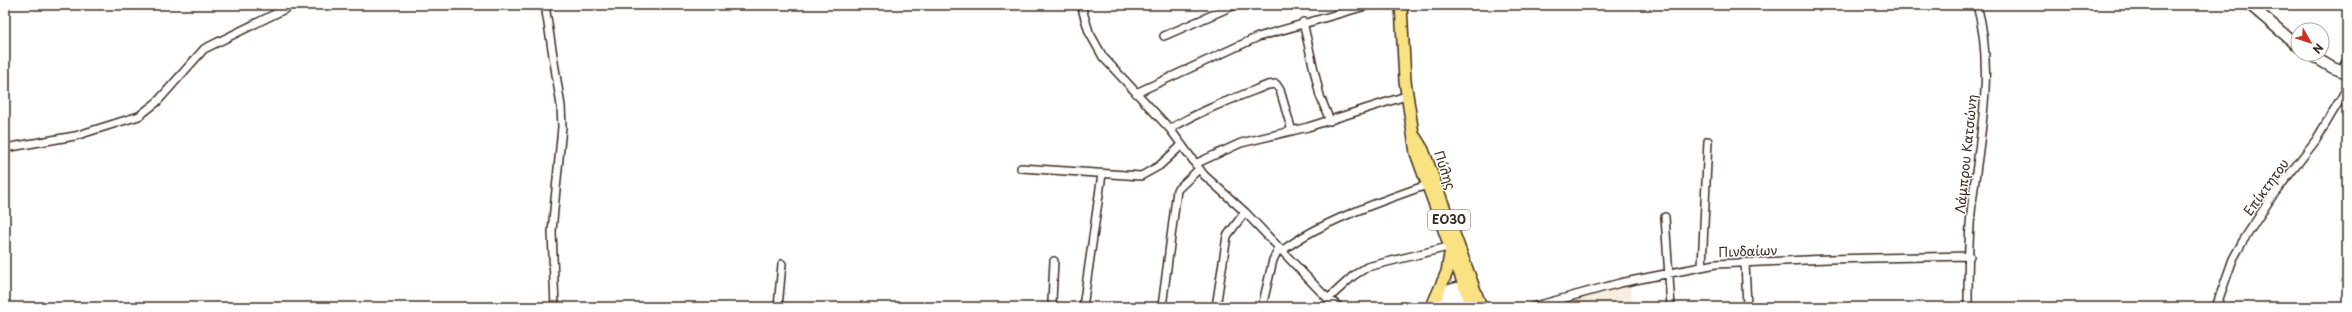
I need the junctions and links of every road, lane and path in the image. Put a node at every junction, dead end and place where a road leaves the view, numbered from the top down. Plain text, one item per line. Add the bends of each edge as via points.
1 (293, 5) edge
2 (545, 5) edge
3 (1081, 5) edge
4 (1235, 5) edge
5 (1369, 5) edge
6 (1401, 5) edge
7 (1978, 5) edge
8 (2250, 5) edge
9 (1303, 22) junction
10 (1164, 36) dead end
11 (2290, 39) edge
12 (2347, 60) edge
13 (2325, 62) edge
14 (2344, 72) edge
15 (2347, 88) edge
16 (1136, 93) junction
17 (1406, 96) junction
18 (1330, 121) junction
19 (1170, 130) junction
20 (1292, 131) junction
21 (1414, 135) junction
22 (1708, 141) dead end
23 (1182, 145) junction
24 (5, 148) edge
25 (1197, 166) junction
26 (1021, 168) dead end
27 (1102, 174) junction
28 (1427, 185) junction
29 (1245, 212) junction
30 (1665, 217) dead end
31 (1281, 249) junction
32 (1449, 249) junction
33 (1970, 256) junction
34 (1054, 261) dead end
35 (1745, 262) junction
36 (782, 264) dead end
37 (1702, 266) junction
38 (1669, 272) junction
39 (1469, 288) junction
40 (1328, 299) junction
41 (1436, 306) edge
42 (555, 307) edge
43 (778, 307) edge
44 (1054, 307) edge
45 (1084, 307) edge
46 (1162, 307) edge
47 (1216, 307) edge
48 (1262, 307) edge
49 (1339, 307) edge
50 (1451, 307) edge
51 (1466, 307) edge
52 (1472, 307) edge
53 (1481, 307) edge
54 (1532, 307) edge
55 (1671, 307) edge
56 (1747, 307) edge
57 (1968, 307) edge
58 (2216, 307) edge

1 - 24 street via 204,49 157,102 139,116 75,136
2 - 42 street via 562,127 552,230
3 - 16 street via 1089,32 1100,53
4 - 10 street
5 - 9 street
6 - 17 main road, Πύλης / ΕΟ30
7 - 33 street, Λάμπρου Κατσώνη via 1984,39 1986,74 1971,215
8 - 11 street
9 - 16 street via 1241,44
9 - 18 street via 1320,96
12 - 14 street
13 - 14 street
15 - 58 street, Επίκτητου via 2316,140 2242,241
16 - 19 street
17 - 18 street
17 - 21 main road, Πύλης / ΕΟ30
18 - 20 street
19 - 20 street via 1188,118 1276,84
19 - 23 street
20 - 25 street via 1241,143
21 - 28 main road, Πύλης / ΕΟ30 via 1416,153
21 - 39 main road, Πύλης / ΕΟ30 via 1423,150
22 - 37 street
23 - 25 street
23 - 27 street via 1148,174 1132,177
25 - 29 street
25 - 46 street via 1175,195
26 - 27 street
27 - 45 street
28 - 31 street via 1360,211
28 - 32 main road, Πύλης / ΕΟ30
29 - 31 street
29 - 47 street via 1226,238
30 - 38 street
31 - 40 street
31 - 48 street via 1273,260
32 - 39 main road, Πύλης / ΕΟ30
32 - 40 street via 1367,267
32 - 41 main road via 1447,272
33 - 35 street, Πινδαίων
33 - 57 street, Λάμπρου Κατσώνη
34 - 44 street
35 - 37 street, Πινδαίων
35 - 56 street
36 - 43 street
37 - 38 street, Πινδαίων
38 - 54 street, Πινδαίων
38 - 55 street
39 - 41 street via 1446,291
39 - 52 main road, Πύλης / ΕΟ30
39 - 53 main road, Πύλης / ΕΟ30
40 - 49 street
50 - 51 main road

